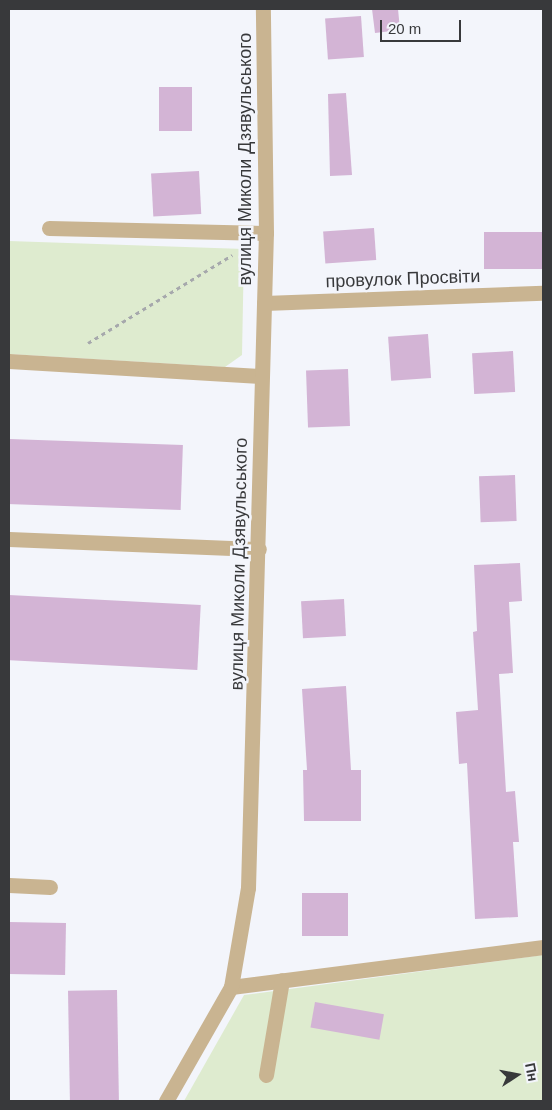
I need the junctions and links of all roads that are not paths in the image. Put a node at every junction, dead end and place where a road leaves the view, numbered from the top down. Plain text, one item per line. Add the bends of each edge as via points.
1 (263, 9) edge
2 (49, 228) dead end
3 (266, 233) junction
4 (543, 293) edge
5 (264, 303) junction
6 (9, 361) edge
7 (262, 376) junction
8 (9, 539) edge
9 (258, 549) junction
10 (9, 885) edge
11 (50, 887) dead end
12 (543, 947) edge
13 (282, 980) junction
14 (231, 987) junction
15 (266, 1076) dead end
16 (166, 1101) edge

1 - 3 street, вулиця Миколи Дзявульського
2 - 3 street
3 - 5 street, вулиця Миколи Дзявульського
4 - 5 street, провулок Просвіти
5 - 7 street, вулиця Миколи Дзявульського
6 - 7 street
7 - 9 street, вулиця Миколи Дзявульського
8 - 9 street
9 - 14 street, вулиця Миколи Дзявульського via 248,888
10 - 11 street
12 - 13 street
13 - 14 street
13 - 15 street
14 - 16 street, вулиця Миколи Дзявульського

